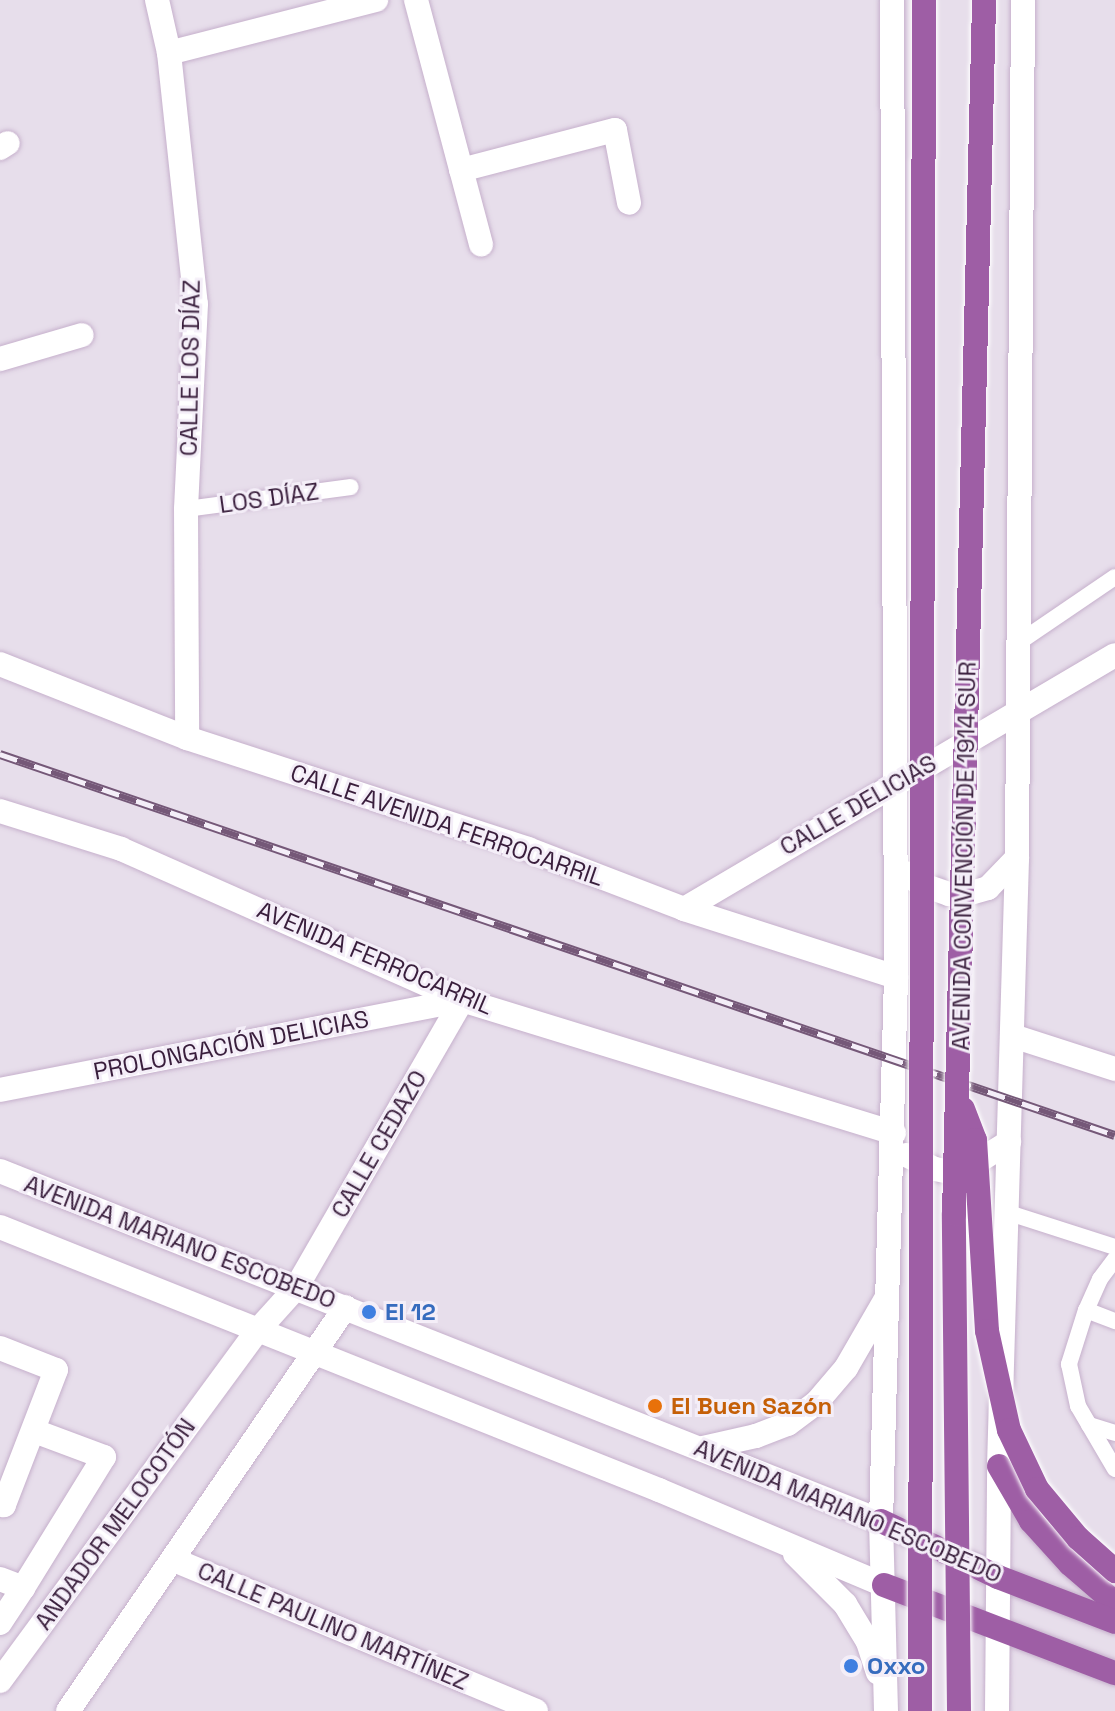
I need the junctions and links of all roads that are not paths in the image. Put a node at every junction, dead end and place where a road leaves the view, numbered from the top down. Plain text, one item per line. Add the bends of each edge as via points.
1 (157, 0) edge
2 (376, 0) edge
3 (416, 0) edge
4 (892, 0) edge
5 (924, 0) edge
6 (984, 0) edge
7 (1023, 0) edge
8 (169, 53) junction
9 (461, 170) junction
10 (629, 203) dead end
11 (481, 244) dead end
12 (82, 335) dead end
13 (0, 359) edge
14 (351, 487) dead end
15 (186, 509) junction
16 (1115, 577) edge
17 (1018, 643) junction
18 (1115, 655) edge
19 (0, 664) edge
20 (1017, 715) junction
21 (187, 738) junction
22 (894, 782) junction
23 (0, 811) edge
24 (1017, 858) junction
25 (894, 864) junction
26 (684, 909) junction
27 (896, 977) junction
28 (462, 1000) junction
29 (1013, 1036) junction
30 (1115, 1069) edge
31 (0, 1090) edge
32 (959, 1099) junction
33 (893, 1140) junction
34 (1009, 1142) junction
35 (0, 1171) edge
36 (1006, 1212) junction
37 (0, 1227) edge
38 (891, 1240) junction
39 (1005, 1243) junction
40 (1115, 1247) edge
41 (1115, 1259) edge
42 (296, 1288) junction
43 (890, 1291) junction
44 (346, 1307) junction
45 (1086, 1310) junction
46 (1115, 1321) edge
47 (258, 1330) junction
48 (0, 1348) edge
49 (316, 1353) junction
50 (1089, 1425) junction
51 (34, 1431) junction
52 (1115, 1433) edge
53 (703, 1448) junction
54 (999, 1466) junction
55 (1115, 1469) edge
56 (0, 1504) edge
57 (881, 1521) junction
58 (775, 1537) junction
59 (174, 1560) junction
60 (1115, 1571) edge
61 (998, 1577) junction
62 (12, 1584) edge
63 (884, 1585) junction
64 (1115, 1603) edge
65 (1115, 1622) edge
66 (0, 1623) edge
67 (998, 1626) junction
68 (1115, 1673) edge
69 (0, 1681) edge
70 (886, 1706) edge
71 (68, 1711) edge
72 (536, 1711) edge
73 (920, 1711) edge
74 (959, 1711) edge
75 (997, 1711) edge

1 - 8 street, CALLE LOS DÍAZ
2 - 8 street
3 - 9 street
4 - 22 street
5 - 73 main road, AVENIDA CONVENCIÓN DE 1914 SUR, bridge
6 - 32 main road, AVENIDA CONVENCIÓN DE 1914 SUR, bridge
7 - 17 street, AVENIDA CONVENCIÓN DE 1914 SUR
8 - 15 street, CALLE LOS DÍAZ via 196,304
9 - 10 street via 615,130
9 - 11 street
12 - 13 street
14 - 15 lane, LOS DÍAZ
15 - 21 street, CALLE LOS DÍAZ
16 - 17 lane
17 - 20 street, AVENIDA CONVENCIÓN DE 1914 SUR
18 - 20 street, CALLE DELICIAS
19 - 21 street, CALLE AVENIDA FERROCARRIL
20 - 22 street, CALLE DELICIAS
20 - 24 street, AVENIDA CONVENCIÓN DE 1914 SUR
21 - 26 street, CALLE AVENIDA FERROCARRIL via 528,849
22 - 25 street
22 - 26 street, CALLE DELICIAS
23 - 28 street, AVENIDA FERROCARRIL via 121,849
24 - 25 street via 988,888 967,894 920,884
24 - 29 street, AVENIDA CONVENCIÓN DE 1914 SUR
25 - 27 street
26 - 27 street, CALLE AVENIDA FERROCARRIL
27 - 33 street
28 - 31 street, PROLONGACIÓN DELICIAS
28 - 33 street, AVENIDA FERROCARRIL
28 - 42 street, CALLE CEDAZO
29 - 30 street
29 - 34 street, AVENIDA CONVENCIÓN DE 1914 SUR
32 - 60 main road, bridge via 975,1140 987,1331 1009,1430 1037,1489 1078,1538
32 - 74 main road, AVENIDA CONVENCIÓN DE 1914 SUR, bridge via 953,1319
33 - 34 street, AVENIDA FERROCARRIL via 935,1169 950,1172
33 - 38 street
34 - 36 street, AVENIDA CONVENCIÓN DE 1914 SUR
35 - 42 street, AVENIDA MARIANO ESCOBEDO
36 - 39 street, AVENIDA CONVENCIÓN DE 1914 SUR
36 - 40 lane
37 - 47 street, AVENIDA MARIANO ESCOBEDO
38 - 39 street via 903,1216 918,1205 936,1202 965,1209
38 - 43 street
39 - 54 street, AVENIDA CONVENCIÓN DE 1914 SUR
41 - 45 lane
42 - 44 street, AVENIDA MARIANO ESCOBEDO
42 - 47 street, CALLE CEDAZO
43 - 53 street via 846,1368 817,1402 788,1424
43 - 57 street
44 - 49 street
44 - 53 street, AVENIDA MARIANO ESCOBEDO
45 - 46 lane
45 - 50 lane via 1069,1364 1078,1406
47 - 49 street, AVENIDA MARIANO ESCOBEDO
47 - 69 street, ANDADOR MELOCOTÓN
48 - 51 street via 56,1370
49 - 58 street, AVENIDA MARIANO ESCOBEDO
49 - 59 street
50 - 52 lane
50 - 55 lane
51 - 56 street via 4,1505
51 - 62 street, ANDADOR MELOCOTÓN via 104,1457
53 - 57 street, AVENIDA MARIANO ESCOBEDO
54 - 61 street, AVENIDA CONVENCIÓN DE 1914 SUR
54 - 64 main road via 1031,1521
57 - 61 main road, AVENIDA MARIANO ESCOBEDO
57 - 63 street
58 - 63 street, AVENIDA MARIANO ESCOBEDO
58 - 70 street via 845,1604 868,1642
59 - 71 street
59 - 72 street, CALLE PAULINO MARTÍNEZ
61 - 65 main road, AVENIDA MARIANO ESCOBEDO
61 - 67 street, AVENIDA CONVENCIÓN DE 1914 SUR
62 - 66 street, ANDADOR MELOCOTÓN
63 - 67 main road, AVENIDA MARIANO ESCOBEDO
63 - 70 street
67 - 68 main road, AVENIDA MARIANO ESCOBEDO
67 - 75 street, AVENIDA CONVENCIÓN DE 1914 SUR

